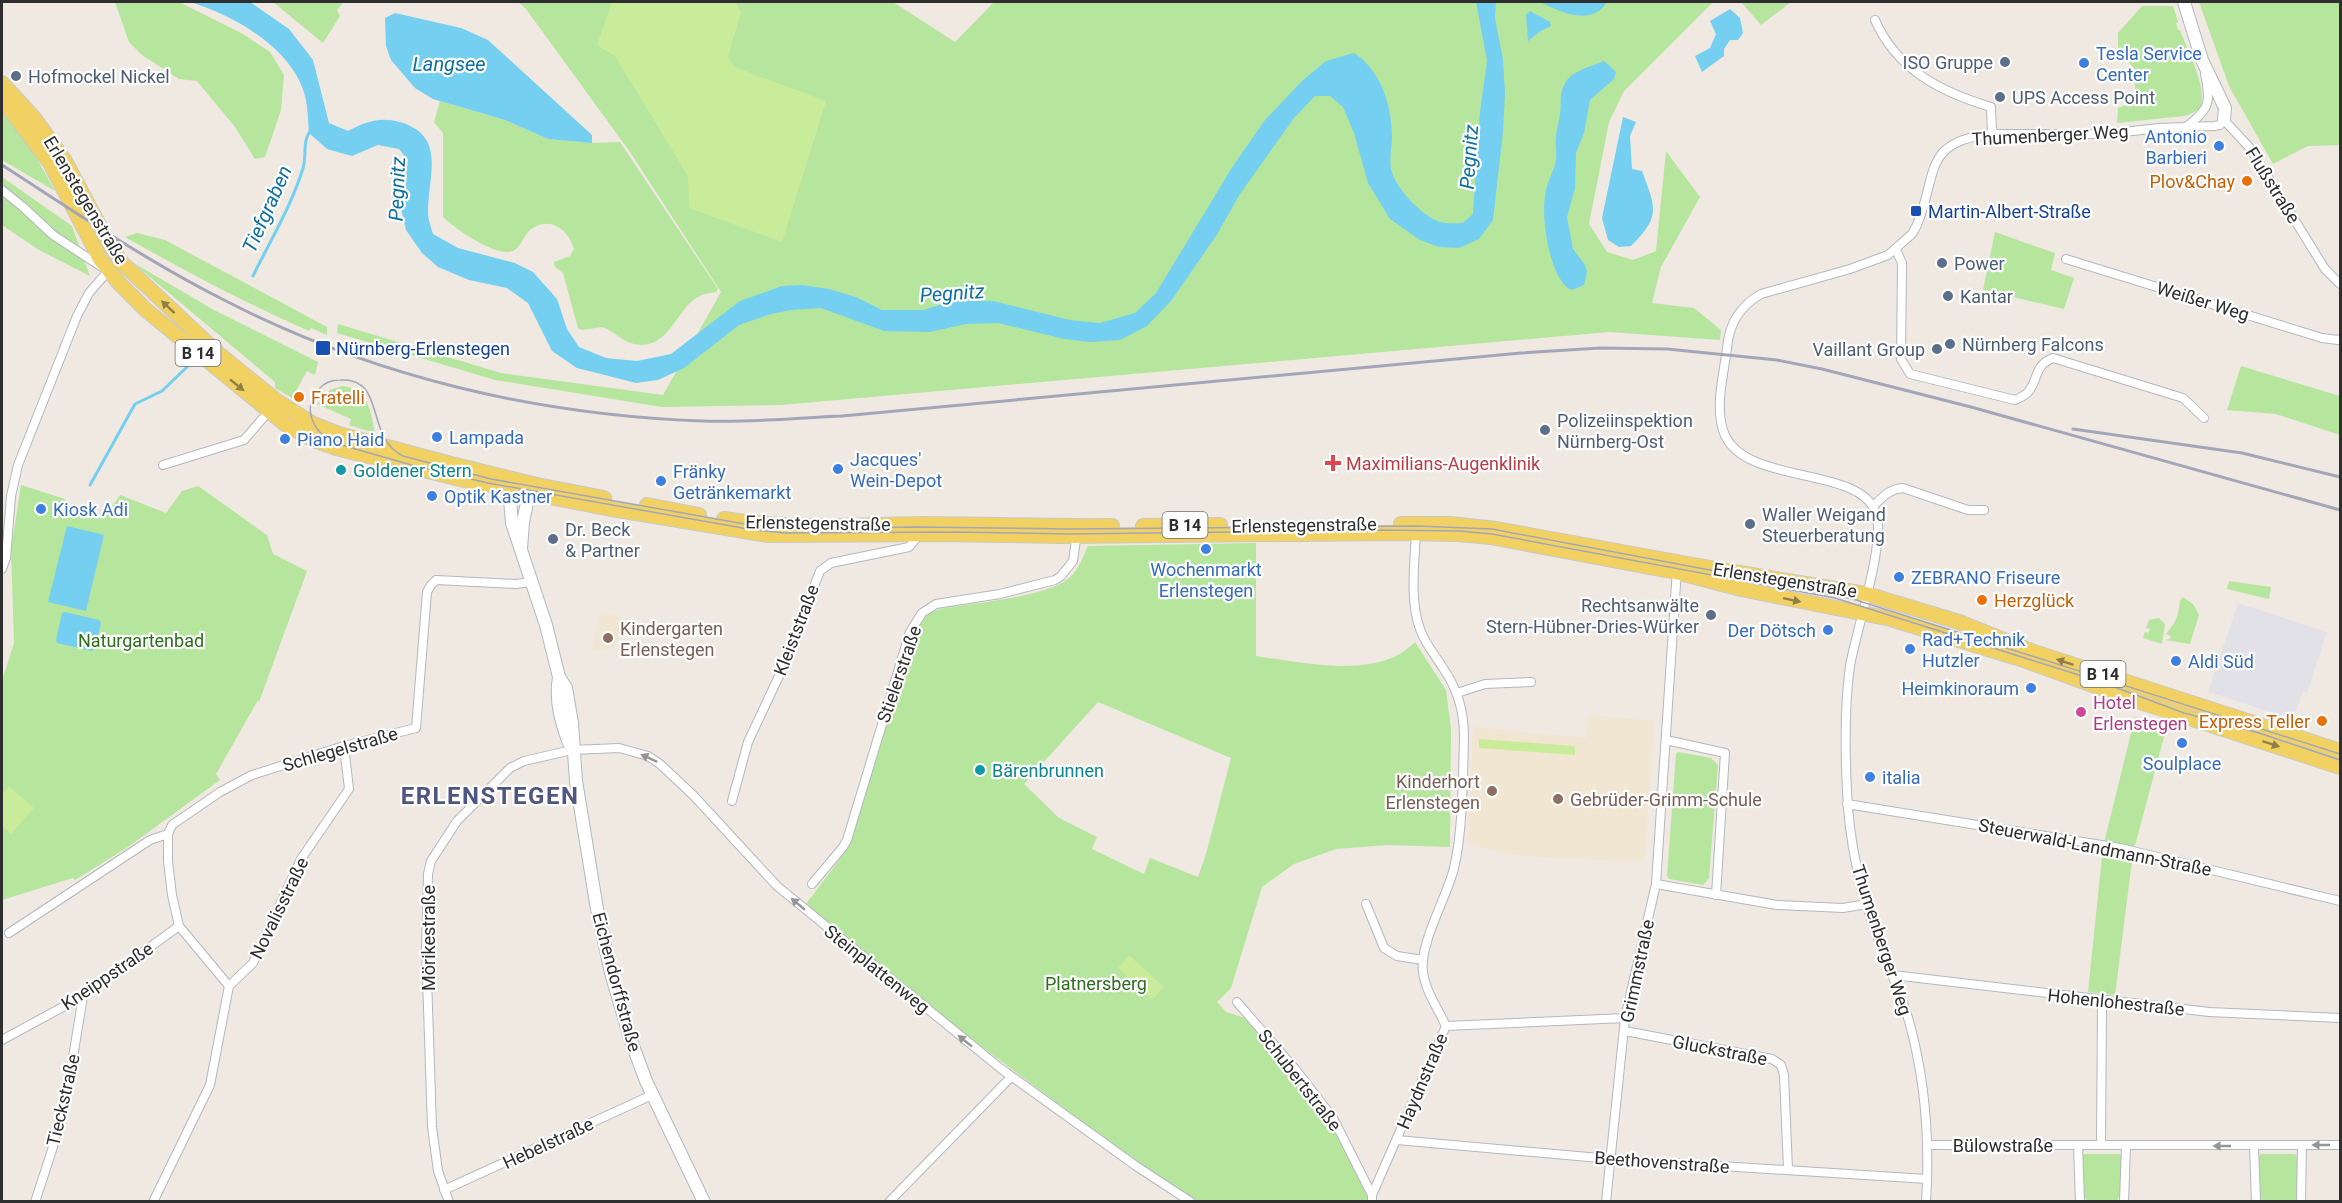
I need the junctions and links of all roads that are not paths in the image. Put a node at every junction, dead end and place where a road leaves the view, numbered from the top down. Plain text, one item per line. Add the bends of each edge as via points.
1 (2184, 2) edge
2 (1875, 20) dead end
3 (2202, 60) junction
4 (2, 83) edge
5 (2, 99) edge
6 (2224, 120) junction
7 (29, 123) junction
8 (2186, 127) junction
9 (1992, 134) junction
10 (2, 190) edge
11 (1896, 250) junction
12 (2066, 258) dead end
13 (121, 262) junction
14 (108, 271) junction
15 (2340, 284) edge
16 (2340, 339) edge
17 (223, 365) junction
18 (273, 406) junction
19 (2204, 418) dead end
20 (162, 465) dead end
21 (521, 488) junction
22 (1873, 506) junction
23 (1984, 510) dead end
24 (1416, 528) junction
25 (916, 529) junction
26 (1077, 531) junction
27 (521, 548) junction
28 (1677, 567) junction
29 (2, 569) edge
30 (531, 582) junction
31 (1866, 594) junction
32 (1862, 613) junction
33 (1531, 682) dead end
34 (1457, 693) junction
35 (1666, 740) junction
36 (344, 746) junction
37 (572, 750) junction
38 (2340, 751) edge
39 (2340, 766) edge
40 (732, 801) dead end
41 (1847, 804) junction
42 (168, 834) junction
43 (812, 884) dead end
44 (1656, 884) junction
45 (1716, 895) junction
46 (2340, 901) edge
47 (1366, 904) dead end
48 (1867, 904) junction
49 (179, 926) junction
50 (9, 933) dead end
51 (1423, 960) junction
52 (1893, 975) junction
53 (229, 986) junction
54 (83, 996) junction
55 (2102, 1001) junction
56 (1237, 1002) dead end
57 (1625, 1018) junction
58 (2340, 1018) edge
59 (1446, 1026) junction
60 (1625, 1031) junction
61 (2, 1040) edge
62 (1011, 1077) junction
63 (652, 1095) junction
64 (1396, 1140) junction
65 (1927, 1145) junction
66 (2078, 1145) junction
67 (2101, 1145) junction
68 (2302, 1145) junction
69 (2340, 1145) edge
70 (2126, 1146) junction
71 (2254, 1146) junction
72 (1611, 1160) junction
73 (1788, 1169) junction
74 (1928, 1179) junction
75 (444, 1190) junction
76 (1372, 1198) edge
77 (35, 1202) edge
78 (153, 1202) edge
79 (449, 1202) edge
80 (704, 1202) edge
81 (889, 1202) edge
82 (1191, 1202) edge
83 (1606, 1202) edge
84 (1926, 1202) edge
85 (2080, 1202) edge
86 (2124, 1202) edge
87 (2256, 1202) edge
88 (2301, 1202) edge

1 - 3 street, Flußstraße
2 - 9 street via 1890,47 1929,82 1991,107
3 - 6 street, Flußstraße via 2225,108
3 - 8 street, Flußstraße via 2209,95 2207,106
4 - 7 main road, Erlenstegenstraße / B 14
5 - 7 main road, Erlenstegenstraße / B 14
6 - 8 street, Thumenberger Weg via 2220,125
6 - 15 street, Flußstraße via 2250,148 2325,269
7 - 13 main road, Erlenstegenstraße / B 14 via 65,161
7 - 14 main road, Erlenstegenstraße / B 14
8 - 9 street, Thumenberger Weg via 2106,134
9 - 11 street, Thumenberger Weg via 1956,141 1938,158 1917,225
10 - 14 street via 53,235
11 - 19 street via 1902,263 1901,359 1910,374 2015,400 2028,392 2038,369 2053,358 2183,398
11 - 22 street, Thumenberger Weg via 1750,300 1733,320 1729,334 1720,408 1725,436 1742,456 1849,489
12 - 16 street, Weißer Weg via 2322,338
13 - 14 main road
17 -> 13 main road, Erlenstegenstraße / B 14
14 - 17 main road, Erlenstegenstraße / B 14 via 146,310
14 - 29 street via 89,293 77,316 18,465
17 - 18 main road, Erlenstegenstraße / B 14
18 - 20 street via 244,440
18 - 21 main road, Erlenstegenstraße / B 14 via 333,432 453,471
21 - 25 main road, Erlenstegenstraße / B 14 via 759,524
21 - 27 street, Eichendorffstraße
21 - 27 street, Eichendorffstraße via 510,499 514,535
22 - 23 street via 1887,493 1903,488 1968,510
22 - 31 street, Thumenberger Weg via 1879,533
24 - 26 main road, Erlenstegenstraße / B 14
24 - 28 main road, Erlenstegenstraße / B 14 via 1450,524 1496,528
24 - 34 street via 1415,597 1419,627
25 - 26 main road, Erlenstegenstraße / B 14
25 - 40 street, Kleiststraße via 915,540 909,547 831,563 820,571 748,742
26 - 43 street, Stielerstraße via 1071,565 1055,580 936,604 922,613 910,632 847,840
27 - 30 street, Eichendorffstraße
28 - 31 main road, Erlenstegenstraße / B 14
28 -> 32 main road, Erlenstegenstraße / B 14 via 1741,589
28 - 35 street, Grimmstraße
30 - 36 street, Schlegelstraße via 436,580 427,592 416,728
30 - 37 street, Eichendorffstraße via 559,677 562,724
31 - 32 street, Thumenberger Weg
38 -> 31 main road, B 14 via 2031,651 1933,613
32 -> 39 main road, B 14 via 2021,659
32 - 41 street, Thumenberger Weg via 1848,690
33 - 34 street via 1485,684
34 - 51 street via 1464,734 1457,848 1450,884
35 - 44 street, Grimmstraße
35 - 45 street via 1725,753
36 - 42 street, Schlegelstraße via 232,785 172,825
36 - 53 street, Novalisstraße via 350,789 301,859 254,963
62 -> 37 street, Steinplattenweg via 777,886 660,764 648,756 619,748
37 - 63 street, Eichendorffstraße via 606,954 630,1038
37 - 75 street, Mörikestraße via 510,768 457,821 431,861 426,948 432,1127
41 - 46 street, Steuerwald-Landmann-Straße via 2120,848
41 - 48 street, Thumenberger Weg
42 - 49 street via 172,896
42 - 50 street, Schlegelstraße via 150,840
44 - 45 street
44 - 57 street, Grimmstraße
45 - 48 street via 1843,909
47 - 51 street via 1384,948 1397,956
48 - 52 street, Thumenberger Weg
49 - 53 street
49 - 54 street, Kneippstraße
51 - 59 street via 1424,979
52 - 55 street, Hohenlohestraße
52 - 65 street, Thumenberger Weg via 1916,1050
53 - 78 street via 210,1085
54 - 61 street, Kneippstraße
54 - 77 street, Tieckstraße via 68,1088
55 - 58 street, Hohenlohestraße via 2209,1012
55 - 67 street
56 - 76 street, Schubertstraße via 1333,1118
57 - 59 street, Haydnstraße
57 - 60 street, Grimmstraße
59 - 64 street, Haydnstraße
60 - 72 street, Grimmstraße
60 - 73 street, Gluckstraße via 1772,1059 1781,1065
62 - 81 street
62 - 82 street, Steinplattenweg
63 - 75 street, Hebelstraße
63 - 80 street, Eichendorffstraße
64 - 72 street, Beethovenstraße
64 - 76 street, Haydnstraße
65 - 66 street, Bülowstraße
65 - 74 street, Thumenberger Weg
66 - 67 street, Bülowstraße
66 - 85 street, Bülowstraße
67 - 70 street, Bülowstraße
69 -> 68 street, Bülowstraße
68 - 71 street, Bülowstraße
68 - 88 street
71 -> 70 street, Bülowstraße
70 - 86 street
71 - 87 street
72 - 73 street, Beethovenstraße
72 - 83 street, Grimmstraße
73 - 74 street, Beethovenstraße
74 - 84 street, Thumenberger Weg
75 - 79 street, Mörikestraße

